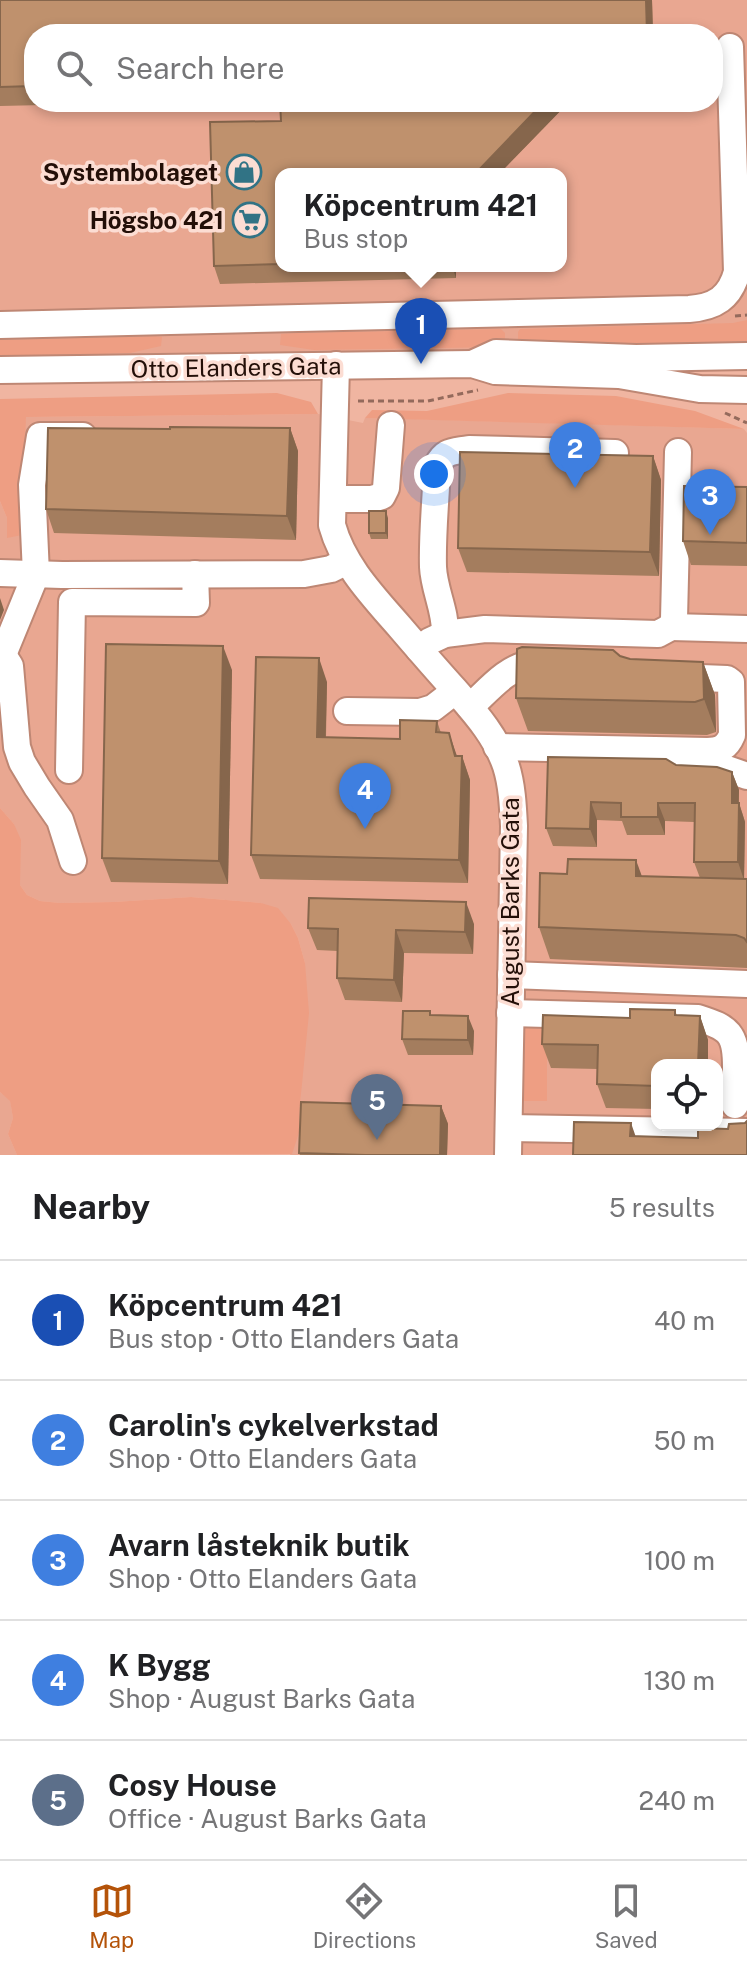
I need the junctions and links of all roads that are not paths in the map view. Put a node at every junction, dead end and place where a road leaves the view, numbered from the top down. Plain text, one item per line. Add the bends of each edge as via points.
1 (730, 47) dead end
2 (739, 97) edge
3 (0, 325) edge
4 (747, 356) edge
5 (472, 364) junction
6 (336, 365) junction
7 (0, 370) edge
8 (747, 390) edge
9 (391, 425) dead end
10 (104, 435) edge
11 (678, 452) dead end
12 (615, 453) edge
13 (333, 499) junction
14 (347, 561) junction
15 (12, 571) edge
16 (195, 574) junction
17 (671, 627) junction
18 (747, 629) edge
19 (445, 634) junction
20 (419, 649) junction
21 (2, 659) edge
22 (573, 665) edge
23 (657, 677) edge
24 (463, 699) junction
25 (347, 711) dead end
26 (501, 755) junction
27 (69, 770) dead end
28 (747, 776) edge
29 (73, 861) dead end
30 (511, 975) junction
31 (747, 984) edge
32 (510, 1013) junction
33 (735, 1105) dead end
34 (509, 1128) junction
35 (747, 1132) edge
36 (508, 1155) edge

1 - 2 street
2 - 3 street via 737,272 724,296 705,307
4 - 5 street, Otto Elanders Gata via 496,353
5 - 6 street, Otto Elanders Gata
5 - 8 street, Otto Elanders Gata via 495,371 619,375 700,389
6 - 7 street, Otto Elanders Gata
6 - 13 street, August Barks Gata
9 - 13 street via 382,496
10 - 15 street via 40,436
11 - 17 street
12 - 19 street via 469,449 442,456 437,466 433,567
13 - 14 street, August Barks Gata via 332,525
14 - 16 street via 304,574
14 - 20 street, August Barks Gata
15 - 16 street
15 - 21 street
16 - 27 street via 196,603 72,602
17 - 18 street
17 - 19 street via 658,634 485,629
19 - 20 street
20 - 24 street, August Barks Gata
21 - 29 street via 10,666 22,762 60,820
22 - 24 street via 530,664
23 - 26 street via 731,682 732,735 724,748
24 - 25 street via 420,712
24 - 26 street, August Barks Gata
26 - 28 street via 727,769
26 - 30 street, August Barks Gata via 514,826
30 - 31 street
30 - 32 street, August Barks Gata
32 - 33 street via 698,1018 712,1023 726,1031 736,1048
32 - 34 street, August Barks Gata
34 - 35 street
34 - 36 street, August Barks Gata

